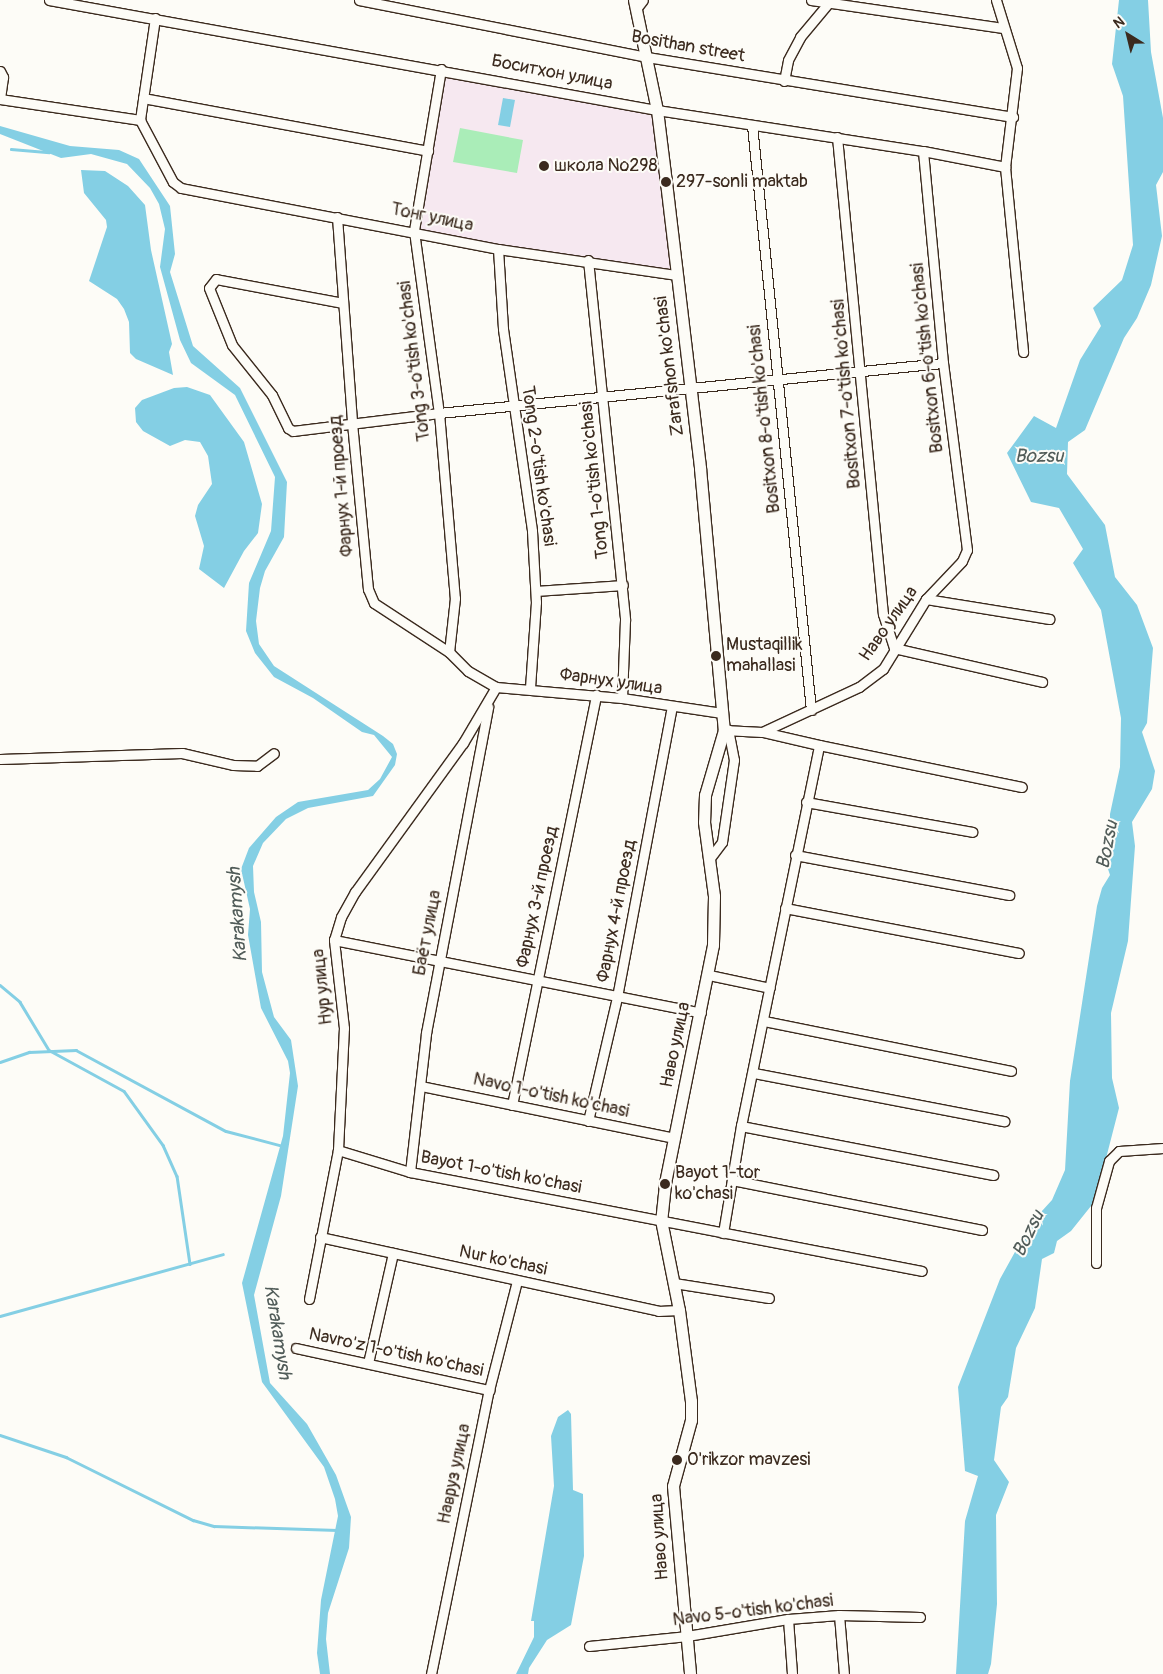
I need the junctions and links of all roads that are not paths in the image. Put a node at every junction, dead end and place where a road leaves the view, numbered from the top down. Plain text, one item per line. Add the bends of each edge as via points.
1 (49, 0) edge
2 (359, 0) edge
3 (811, 0) edge
4 (996, 0) edge
5 (831, 2) edge
6 (638, 3) edge
7 (155, 18) junction
8 (1003, 28) junction
9 (647, 57) junction
10 (441, 69) junction
11 (0, 71) edge
12 (784, 81) junction
13 (143, 98) junction
14 (0, 99) edge
15 (657, 110) junction
16 (1013, 118) junction
17 (140, 120) junction
18 (752, 125) junction
19 (837, 137) junction
20 (428, 151) junction
21 (923, 151) junction
22 (1005, 167) junction
23 (337, 217) junction
24 (414, 231) junction
25 (498, 249) junction
26 (588, 260) junction
27 (677, 275) junction
28 (343, 303) junction
29 (1024, 352) dead end
30 (942, 363) junction
31 (861, 372) junction
32 (778, 380) junction
33 (690, 388) junction
34 (602, 398) junction
35 (513, 407) junction
36 (439, 413) junction
37 (352, 423) junction
38 (962, 561) joint
39 (623, 585) junction
40 (536, 591) junction
41 (926, 600) junction
42 (1049, 620) dead end
43 (894, 648) junction
44 (449, 652) junction
45 (1042, 682) dead end
46 (496, 687) junction
47 (530, 687) junction
48 (596, 695) junction
49 (622, 698) junction
50 (489, 702) junction
51 (672, 706) junction
52 (811, 710) junction
53 (722, 713) junction
54 (726, 730) junction
55 (762, 732) junction
56 (819, 745) junction
57 (274, 754) dead end
58 (0, 759) edge
59 (1022, 787) dead end
60 (806, 802) junction
61 (972, 832) dead end
62 (795, 855) junction
63 (710, 858) junction
64 (1009, 895) dead end
65 (786, 908) junction
66 (334, 940) junction
67 (1019, 952) dead end
68 (440, 960) junction
69 (709, 975) junction
70 (538, 980) junction
71 (770, 988) junction
72 (617, 997) junction
73 (701, 1013) junction
74 (764, 1021) junction
75 (1011, 1070) dead end
76 (754, 1073) junction
77 (421, 1086) junction
78 (512, 1105) junction
79 (588, 1121) junction
80 (1004, 1121) dead end
81 (741, 1126) junction
82 (674, 1138) junction
83 (1163, 1148) edge
84 (338, 1150) junction
85 (410, 1172) junction
86 (993, 1175) dead end
87 (732, 1180) junction
88 (661, 1220) junction
89 (982, 1230) dead end
90 (723, 1233) junction
91 (320, 1237) junction
92 (393, 1253) junction
93 (1096, 1263) dead end
94 (922, 1271) dead end
95 (517, 1281) junction
96 (674, 1282) junction
97 (769, 1298) dead end
98 (309, 1299) dead end
99 (680, 1310) junction
100 (296, 1348) dead end
101 (368, 1363) junction
102 (489, 1390) junction
103 (839, 1615) junction
104 (920, 1617) dead end
105 (788, 1619) junction
106 (687, 1636) junction
107 (590, 1646) dead end
108 (431, 1674) edge
109 (690, 1674) edge
110 (792, 1674) edge
111 (844, 1674) edge

1 - 7 street
2 - 9 street, Bosithan street
3 - 5 street
4 - 8 street
5 - 8 street
5 - 12 street via 800,37 788,60
6 - 9 street, Zarafshon ko'chasi
7 - 10 street
7 - 13 street
8 - 16 street via 1016,68
9 - 12 street, Bosithan street
9 - 15 street, Zarafshon ko'chasi
10 - 15 street, Боситхон улица
10 - 20 street, Tong 3-o'tish ko'chasi
11 - 14 street via 3,76
12 - 16 street, Bosithan street
13 - 17 street
13 - 20 street
14 - 17 street
15 - 18 street
15 - 27 street, Zarafshon ko'chasi
16 - 22 street
17 - 23 street, Тонг улица via 173,182 181,188
18 - 19 street
18 - 32 street, Bositxon 8-o'tish ko'chasi
19 - 21 street
19 - 31 street, Bositxon 7-o'tish ko'chasi
20 - 24 street, Tong 3-o'tish ko'chasi
21 - 22 street
21 - 30 street, Bositxon 6-o'tish ko'chasi
22 - 29 street
23 - 24 street, Тонг улица
23 - 28 street, Фарнух 1-й проезд
24 - 25 street, Тонг улица
24 - 36 street, Tong 3-o'tish ko'chasi
25 - 26 street, Тонг улица
25 - 35 street, Tong 2-o'tish ko'chasi
26 - 27 street, Тонг улица
26 - 34 street, Tong 1-o'tish ko'chasi
27 - 33 street, Zarafshon ko'chasi
28 - 37 street, Фарнух 1-й проезд
28 - 37 street via 216,280 208,288 232,345 272,395 288,428 300,432
30 - 31 street
30 - 38 street, Bositxon 6-o'tish ko'chasi via 967,550
31 - 32 street
31 - 43 street, Bositxon 7-o'tish ko'chasi via 883,614
32 - 33 street
32 - 52 street, Bositxon 8-o'tish ko'chasi
33 - 34 street
33 - 53 street, Zarafshon ko'chasi via 709,552
34 - 35 street
34 - 39 street, Tong 1-o'tish ko'chasi
35 - 36 street
35 - 40 street, Tong 2-o'tish ko'chasi via 532,531
36 - 37 street
36 - 44 street, Tong 3-o'tish ko'chasi via 454,598
37 - 44 street, Фарнух 1-й проезд via 368,589 374,603
38 - 41 street, Наво улица
39 - 40 street
39 - 49 street, Tong 1-o'tish ko'chasi via 626,620
40 - 47 street, Tong 2-o'tish ko'chasi
41 - 42 street
41 - 43 street, Наво улица
43 - 45 street
43 - 52 street, Наво улица via 883,669 859,687
44 - 46 street, Фарнух 1-й проезд via 468,671
46 - 47 street, Фарнух улица
46 - 50 street, Нур улица
47 - 48 street, Фарнух улица
48 - 49 street, Фарнух улица
48 - 70 street, Фарнух 3-й проезд
49 - 51 street, Фарнух улица
50 - 66 street, Нур улица via 355,892
50 - 68 street, Баёт улица
51 - 53 street, Фарнух улица
51 - 72 street, Фарнух 4-й проезд
52 - 55 street, Наво улица
53 - 54 street, Zarafshon ko'chasi
54 - 55 street, Наво улица
54 - 63 street, Наво улица via 705,795 704,822
54 - 63 street via 734,760 722,842
55 - 56 street
56 - 59 street
56 - 60 street
57 - 58 street via 257,766 233,765 182,753
60 - 61 street
60 - 62 street
62 - 64 street
62 - 65 street
63 - 69 street, Наво улица via 713,945
65 - 67 street
65 - 71 street
66 - 68 street
66 - 84 street, Нур улица via 344,1028
68 - 70 street
68 - 77 street, Баёт улица via 426,1033
69 - 71 street
69 - 73 street, Наво улица
70 - 72 street
70 - 78 street, Фарнух 3-й проезд
71 - 74 street
72 - 73 street
72 - 79 street, Фарнух 4-й проезд
73 - 82 street, Наво улица
74 - 75 street
74 - 76 street
76 - 80 street
76 - 81 street
77 - 78 street, Navo 1-o'tish ko'chasi
77 - 85 street, Баёт улица
78 - 79 street, Navo 1-o'tish ko'chasi
79 - 82 street, Navo 1-o'tish ko'chasi
81 - 86 street
81 - 87 street
82 - 88 street, Наво улица
83 - 93 street via 1119,1151 1110,1161 1096,1208
84 - 85 street, Bayot 1-o'tish ko'chasi
84 - 91 street, Нур улица
85 - 88 street, Bayot 1-o'tish ko'chasi
87 - 89 street
87 - 90 street
88 - 90 street, Bayot 1-o'tish ko'chasi
88 - 96 street, Наво улица
90 - 94 street, Bayot 1-o'tish ko'chasi
91 - 92 street, Nur ko'chasi
91 - 98 street, Нур улица
92 - 95 street, Nur ko'chasi
92 - 101 street
95 - 99 street, Nur ko'chasi via 658,1312
95 - 102 street, Навруз улица
96 - 97 street
96 - 99 street, Наво улица
99 - 106 street, Наво улица via 691,1420 673,1486
100 - 101 street, Navro'z 1-o'tish ko'chasi
101 - 102 street, Navro'z 1-o'tish ko'chasi
102 - 108 street, Навруз улица
103 - 104 street, Navo 5-o'tish ko'chasi
103 - 105 street, Navo 5-o'tish ko'chasi
103 - 111 street
105 - 106 street, Navo 5-o'tish ko'chasi
105 - 110 street
106 - 107 street, Navo 5-o'tish ko'chasi
106 - 109 street, Наво улица

